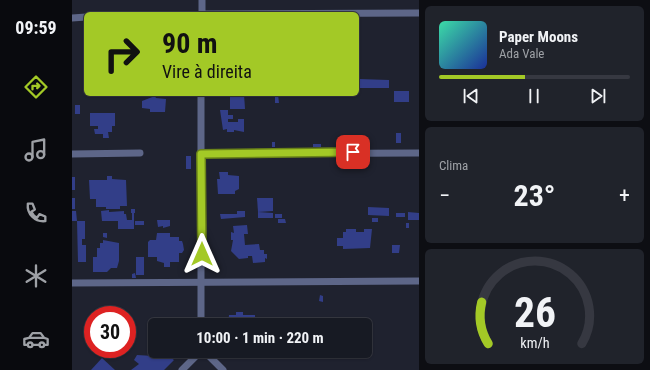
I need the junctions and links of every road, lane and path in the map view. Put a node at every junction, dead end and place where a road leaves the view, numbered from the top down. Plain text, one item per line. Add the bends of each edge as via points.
1 (202, 0) edge
2 (202, 12) edge
3 (359, 13) edge
4 (419, 13) edge
5 (84, 17) edge
6 (72, 18) edge
7 (201, 96) edge
8 (419, 153) edge
9 (72, 154) edge
10 (140, 154) dead end
11 (201, 154) junction
12 (419, 281) edge
13 (202, 282) junction
14 (72, 283) edge
15 (201, 318) edge
16 (194, 358) edge
17 (211, 358) edge
18 (182, 370) edge
19 (223, 370) edge

1 - 2 street
3 - 4 street
5 - 6 street
7 - 11 street
8 - 11 street
9 - 10 street
11 - 13 street
12 - 13 street
13 - 14 street
13 - 15 street
16 - 18 street
17 - 19 street

